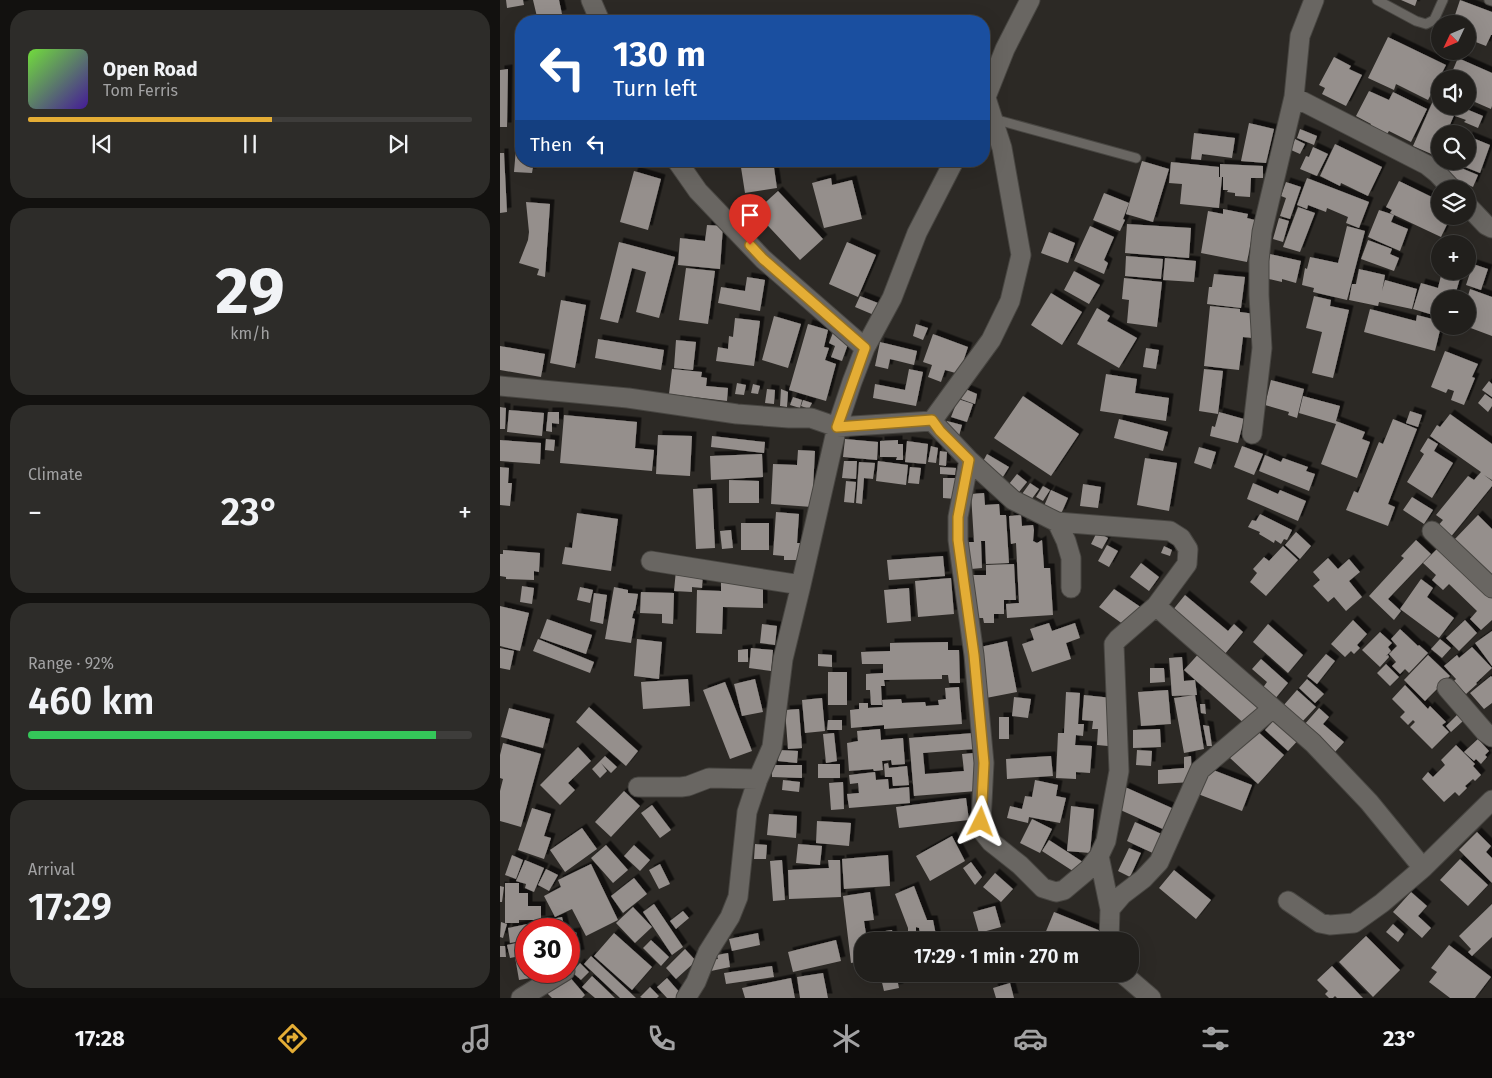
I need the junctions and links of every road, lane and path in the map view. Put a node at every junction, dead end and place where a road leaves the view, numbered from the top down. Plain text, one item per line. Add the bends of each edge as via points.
1 (591, 0) edge
2 (1030, 0) edge
3 (1314, 0) edge
4 (1377, 0) edge
5 (1443, 0) edge
6 (597, 15) edge
7 (1294, 97) junction
8 (990, 99) edge
9 (990, 107) edge
10 (990, 112) edge
11 (1136, 158) dead end
12 (681, 167) edge
13 (951, 167) edge
14 (1444, 180) edge
15 (1476, 214) edge
16 (1492, 228) edge
17 (865, 348) junction
18 (500, 386) edge
19 (932, 420) junction
20 (837, 427) junction
21 (1252, 434) dead end
22 (969, 460) junction
23 (1057, 522) junction
24 (1432, 532) dead end
25 (651, 561) dead end
26 (801, 585) junction
27 (1072, 588) dead end
28 (1492, 588) edge
29 (1156, 606) junction
30 (1447, 688) dead end
31 (1273, 708) junction
32 (1492, 737) edge
33 (758, 779) junction
34 (638, 787) dead end
35 (1492, 800) edge
36 (1099, 856) junction
37 (1423, 868) junction
38 (1288, 901) dead end
39 (1110, 909) junction
40 (1109, 932) edge
41 (1132, 982) edge
42 (545, 983) edge
43 (521, 998) edge
44 (686, 998) edge
45 (1151, 998) edge

1 - 6 street
2 - 8 street via 1005,49
3 - 7 street via 1300,36
4 - 5 lane via 1426,24 1434,20
7 - 14 street via 1427,166
7 - 21 street via 1262,232 1259,278 1262,348
9 - 11 lane
10 - 19 street via 1002,148 1021,255 1010,301 991,340
12 - 17 street via 698,191 763,259
13 - 17 street via 917,233 892,298
15 - 16 street
17 - 20 street
18 - 20 street via 628,398 736,414 811,418
19 - 20 street
19 - 22 street
20 - 26 street
22 - 23 street via 1013,500
22 - 36 street via 958,517 958,540 974,655 984,763 983,832 1043,888 1056,892 1076,881
23 - 27 street via 1071,558
23 - 29 street via 1170,531 1180,538 1188,550 1187,564
24 - 28 street
25 - 26 street
26 - 33 street via 783,659 772,747
29 - 31 street
29 - 36 street via 1114,644 1119,771 1106,841
30 - 32 street
31 - 37 street via 1369,802
31 - 39 street via 1200,770 1159,862
33 - 34 street via 709,778 681,787
33 - 44 street via 747,812 738,897
35 - 37 street
36 - 39 street
37 - 38 street via 1354,923 1320,923
39 - 40 street
41 - 45 street
42 - 43 street

